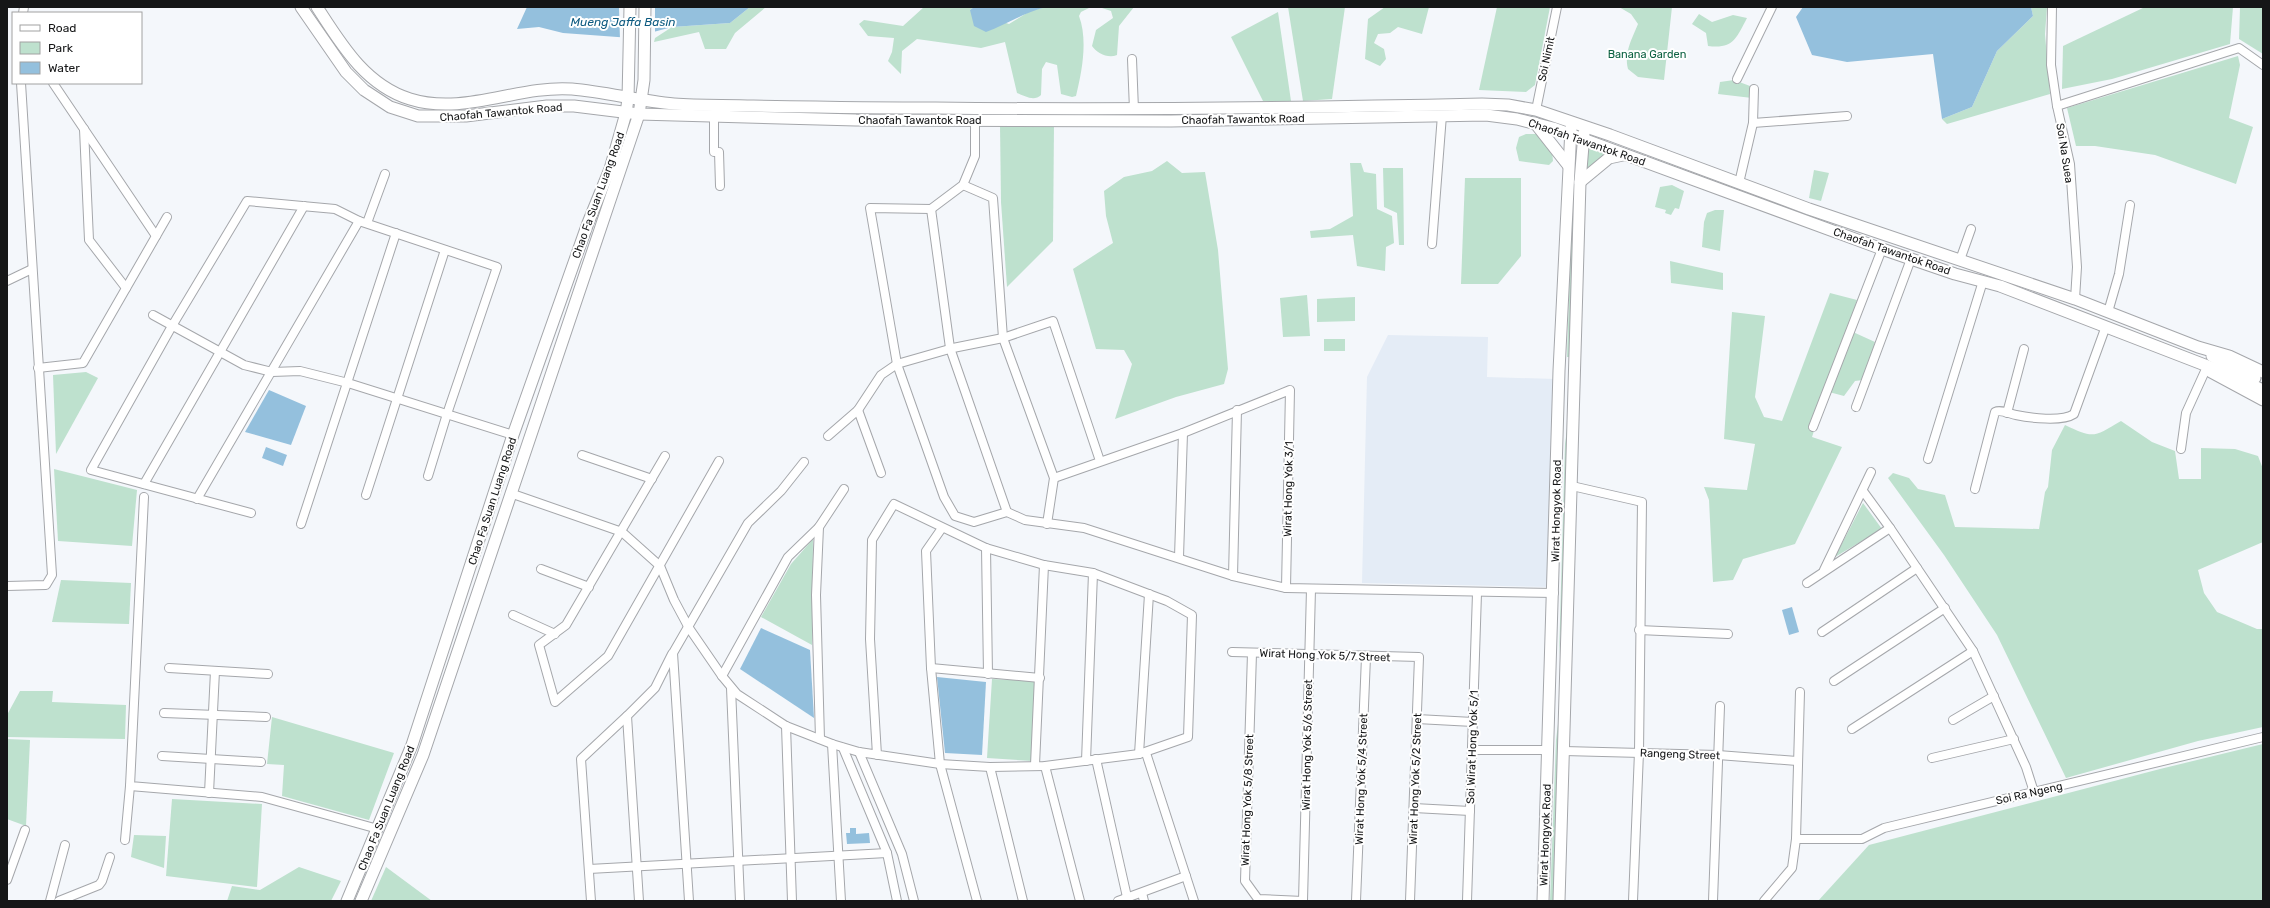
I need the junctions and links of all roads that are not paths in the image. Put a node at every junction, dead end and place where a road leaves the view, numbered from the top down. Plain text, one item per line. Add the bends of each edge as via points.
1 (301, 7) edge
2 (317, 7) edge
3 (630, 7) edge
4 (645, 7) edge
5 (1557, 7) edge
6 (1772, 7) edge
7 (2052, 7) edge
8 (1132, 59) dead end
9 (2263, 64) edge
10 (1737, 79) dead end
11 (21, 84) edge
12 (54, 84) edge
13 (1754, 89) dead end
14 (628, 99) junction
15 (642, 101) junction
16 (2057, 106) junction
17 (1134, 110) junction
18 (1536, 110) junction
19 (626, 113) junction
20 (639, 114) junction
21 (1442, 116) junction
22 (1847, 116) dead end
23 (714, 118) junction
24 (975, 120) junction
25 (1571, 122) junction
26 (1753, 122) junction
27 (1535, 123) junction
28 (1585, 127) junction
29 (84, 129) junction
30 (1570, 134) junction
31 (1584, 139) junction
32 (1632, 156) junction
33 (1568, 164) junction
34 (385, 174) dead end
35 (1580, 182) junction
36 (1739, 184) junction
37 (963, 185) junction
38 (720, 186) dead end
39 (2130, 205) dead end
40 (304, 206) junction
41 (931, 209) junction
42 (167, 218) dead end
43 (363, 222) junction
44 (1971, 229) dead end
45 (396, 233) junction
46 (156, 236) junction
47 (1432, 244) dead end
48 (1882, 249) junction
49 (445, 250) junction
50 (1911, 259) junction
51 (1960, 260) junction
52 (32, 270) junction
53 (7, 281) edge
54 (1983, 281) junction
55 (126, 288) junction
56 (2075, 299) junction
57 (2108, 312) junction
58 (153, 315) dead end
59 (172, 326) junction
60 (2106, 326) junction
61 (1003, 338) junction
62 (2198, 347) junction
63 (950, 348) junction
64 (2024, 349) dead end
65 (219, 351) junction
66 (2193, 360) junction
67 (897, 364) junction
68 (38, 368) junction
69 (2206, 369) junction
70 (1559, 371) junction
71 (1576, 371) junction
72 (272, 372) junction
73 (2263, 372) edge
74 (2263, 382) edge
75 (348, 383) junction
76 (2263, 390) edge
77 (397, 398) junction
78 (2263, 400) edge
79 (1856, 407) dead end
80 (858, 410) junction
81 (1237, 410) junction
82 (2007, 413) junction
83 (447, 414) junction
84 (1813, 427) dead end
85 (1183, 433) junction
86 (513, 435) junction
87 (828, 436) dead end
88 (2181, 449) dead end
89 (582, 455) dead end
90 (665, 456) dead end
91 (1928, 459) dead end
92 (720, 461) dead end
93 (1100, 461) junction
94 (804, 462) dead end
95 (1871, 472) dead end
96 (881, 473) dead end
97 (428, 476) dead end
98 (1054, 478) junction
99 (652, 479) junction
100 (144, 484) junction
101 (1572, 486) junction
102 (844, 489) dead end
103 (1975, 489) dead end
104 (1862, 491) junction
105 (510, 493) junction
106 (366, 495) dead end
107 (144, 497) dead end
108 (198, 498) junction
109 (1007, 512) junction
110 (251, 513) dead end
111 (301, 524) dead end
112 (1046, 524) junction
113 (819, 527) junction
114 (942, 528) junction
115 (1890, 528) junction
116 (622, 532) junction
117 (986, 548) junction
118 (1179, 558) junction
119 (1044, 565) junction
120 (660, 566) junction
121 (1917, 568) junction
122 (541, 569) dead end
123 (1824, 570) junction
124 (1093, 573) junction
125 (1233, 576) junction
126 (466, 580) junction
127 (1807, 584) dead end
128 (7, 586) edge
129 (480, 586) junction
130 (589, 587) junction
131 (1286, 588) junction
132 (1311, 589) junction
133 (1477, 593) junction
134 (1554, 593) junction
135 (1149, 594) junction
136 (1945, 608) junction
137 (513, 615) dead end
138 (689, 628) junction
139 (1639, 630) junction
140 (1822, 632) dead end
141 (555, 634) junction
142 (1728, 634) dead end
143 (1973, 651) junction
144 (1232, 652) dead end
145 (673, 653) junction
146 (1252, 653) junction
147 (1308, 655) junction
148 (1366, 657) junction
149 (1551, 665) junction
150 (1567, 666) junction
151 (169, 668) dead end
152 (931, 668) junction
153 (215, 671) junction
154 (268, 674) dead end
155 (988, 674) junction
156 (722, 676) junction
157 (1040, 678) junction
158 (1834, 681) dead end
159 (731, 688) junction
160 (1800, 692) dead end
161 (1994, 696) junction
162 (1720, 706) dead end
163 (164, 713) dead end
164 (213, 714) junction
165 (266, 716) dead end
166 (627, 716) junction
167 (1417, 719) junction
168 (1953, 720) dead end
169 (1473, 722) junction
170 (786, 726) junction
171 (1852, 728) dead end
172 (2263, 737) edge
173 (2014, 738) junction
174 (820, 739) junction
175 (832, 744) junction
176 (843, 748) junction
177 (1472, 750) junction
178 (1547, 750) junction
179 (1564, 751) junction
180 (859, 752) junction
181 (1639, 752) junction
182 (1143, 753) junction
183 (876, 755) junction
184 (1718, 755) junction
185 (162, 756) dead end
186 (1932, 758) dead end
187 (211, 759) junction
188 (1096, 759) junction
189 (1086, 761) junction
190 (1797, 761) junction
191 (261, 762) dead end
192 (940, 764) junction
193 (1035, 765) junction
194 (1045, 766) junction
195 (990, 767) junction
196 (130, 786) junction
197 (2034, 792) junction
198 (209, 793) junction
199 (1414, 808) junction
200 (1470, 811) junction
201 (378, 829) junction
202 (25, 830) dead end
203 (1796, 839) junction
204 (125, 840) dead end
205 (66, 845) dead end
206 (887, 853) junction
207 (839, 855) junction
208 (110, 857) dead end
209 (790, 857) junction
210 (737, 859) junction
211 (687, 863) junction
212 (636, 866) junction
213 (589, 868) junction
214 (1186, 876) junction
215 (7, 880) edge
216 (1127, 897) junction
217 (1143, 897) edge
218 (50, 901) edge
219 (59, 901) edge
220 (347, 901) edge
221 (361, 901) edge
222 (591, 901) edge
223 (639, 901) edge
224 (689, 901) edge
225 (740, 901) edge
226 (792, 901) edge
227 (841, 901) edge
228 (898, 901) edge
229 (914, 901) edge
230 (977, 901) edge
231 (1023, 901) edge
232 (1080, 901) edge
233 (1118, 901) edge
234 (1194, 901) edge
235 (1303, 901) edge
236 (1356, 901) edge
237 (1410, 901) edge
238 (1467, 901) edge
239 (1543, 901) edge
240 (1559, 901) edge
241 (1633, 901) edge
242 (1714, 901) edge
243 (1764, 901) edge

1 - 19 main road, Chaofah Tawantok Road via 355,81 380,102 406,114 430,118 454,117 547,106 574,106
2 - 14 main road, Chaofah Tawantok Road via 366,73 386,89 412,100 470,103 552,89 571,89
3 - 14 main road, Chao Fa Suan Luang Road
4 - 15 main road, Chao Fa Suan Luang Road
5 - 18 street, Soi Nimit
6 - 10 street
7 - 16 street, Soi Na Suea via 2051,65
8 - 17 street
9 - 16 street via 2239,48
11 - 52 street
12 - 29 street
13 - 26 street
14 - 15 main road, Chaofah Tawantok Road
14 - 19 main road, Chao Fa Suan Luang Road
15 - 17 main road, Chaofah Tawantok Road via 814,107
15 - 20 main road, Chao Fa Suan Luang Road
16 - 56 street, Soi Na Suea via 2070,164 2077,267
17 - 18 main road, Chaofah Tawantok Road via 1482,104
18 - 25 main road, Chaofah Tawantok Road
19 - 20 main road, Chaofah Tawantok Road
19 - 86 main road, Chao Fa Suan Luang Road via 610,169 588,222
20 - 23 main road, Chaofah Tawantok Road
20 - 105 main road, Chao Fa Suan Luang Road
21 - 24 main road, Chaofah Tawantok Road via 1171,121
21 - 27 main road, Chaofah Tawantok Road via 1490,115
21 - 47 street
22 - 26 street
23 - 24 main road, Chaofah Tawantok Road
23 - 38 street via 714,152 719,152
24 - 37 street via 975,156
25 - 28 main road, Chaofah Tawantok Road
25 - 30 main road, Wirat Hongyok Road
26 - 36 street
27 - 30 main road, Chaofah Tawantok Road
27 - 33 main road
28 - 31 main road, Wirat Hongyok Road
28 - 36 main road, Chaofah Tawantok Road
29 - 46 street
29 - 55 street via 89,240
30 - 31 main road, Chaofah Tawantok Road
30 - 33 main road, Wirat Hongyok Road
31 - 32 main road, Chaofah Tawantok Road
31 - 35 main road, Wirat Hongyok Road
32 - 35 main road via 1620,155 1609,158
32 - 48 main road, Chaofah Tawantok Road
33 - 70 main road, Wirat Hongyok Road
34 - 43 street
35 - 71 main road, Wirat Hongyok Road
36 - 51 main road, Chaofah Tawantok Road
37 - 41 street
37 - 61 street via 992,198
39 - 57 street via 2119,274
40 - 43 street via 335,208
40 - 59 street via 247,201
40 - 65 street
41 - 63 street
41 - 67 street via 870,208
42 - 46 street
43 - 45 street
43 - 72 street
44 - 51 street
45 - 49 street
45 - 75 street
46 - 55 street
48 - 50 main road, Chaofah Tawantok Road
48 - 84 street
49 - 77 street
49 - 83 street via 497,267
50 - 54 main road, Chaofah Tawantok Road
50 - 79 street
51 - 56 main road, Chaofah Tawantok Road
52 - 53 street
52 - 68 street
54 - 60 main road, Chaofah Tawantok Road
54 - 91 street
55 - 68 street via 83,363
56 - 57 main road, Chaofah Tawantok Road
57 - 62 main road, Chaofah Tawantok Road
58 - 59 street
59 - 65 street
59 - 100 street via 90,470
60 - 66 main road, Chaofah Tawantok Road
60 - 82 street via 2074,414 2066,417 2041,418
61 - 63 street
61 - 93 street via 1053,321
61 - 98 street
62 - 73 main road via 2229,356
62 - 74 main road
63 - 67 street
63 - 109 street
64 - 82 street
65 - 72 street via 244,365
65 - 100 street
66 - 69 main road
66 - 76 main road
67 - 80 street via 881,375
67 - 109 street via 944,496 955,516 974,522
68 - 128 street via 52,575 46,585
69 - 78 main road
69 - 88 street via 2186,413
70 - 71 main road
70 - 134 main road, Wirat Hongyok Road
71 - 101 main road, Wirat Hongyok Road
72 - 75 street via 300,371
72 - 108 street
75 - 77 street
75 - 111 street
77 - 83 street
77 - 106 street
80 - 87 street
80 - 96 street
81 - 85 street
81 - 125 street
81 - 131 street, Wirat Hong Yok 3/1 via 1290,390
82 - 103 street via 1998,410 1994,413
83 - 86 street
83 - 97 street
85 - 93 street
85 - 118 street
86 - 126 main road, Chao Fa Suan Luang Road
89 - 99 street
90 - 99 street
92 - 120 street
93 - 98 street
94 - 138 street via 781,491 748,523
95 - 104 street
98 - 112 street
99 - 116 street
100 - 108 street
101 - 139 street via 1642,502
101 - 150 main road, Wirat Hongyok Road
102 - 113 street
104 - 115 street
104 - 123 street
105 - 116 street
105 - 129 main road, Chao Fa Suan Luang Road
107 - 196 street
108 - 110 street
109 - 112 street via 1025,520
112 - 118 street via 1084,528
113 - 156 street via 788,556
113 - 174 street via 816,595
114 - 117 street
114 - 152 street via 926,551
114 - 183 street via 894,504 872,540 870,639
115 - 121 street
115 - 123 street
116 - 120 street
116 - 130 street
117 - 119 street
117 - 155 street
118 - 125 street
119 - 124 street
119 - 157 street
120 - 138 street
120 - 141 street via 608,656 555,702 540,645
121 - 136 street
121 - 140 street
122 - 130 street
123 - 127 street
124 - 135 street
124 - 189 street
125 - 131 street
126 - 129 main road
126 - 201 main road, Chao Fa Suan Luang Road via 412,745
129 - 221 main road, Chao Fa Suan Luang Road via 423,755
130 - 141 street via 566,625
131 - 132 street
132 - 133 street
132 - 147 street, Wirat Hong Yok 5/6 Street
133 - 134 street
133 - 169 street, Soi Wirat Hong Yok 5/1
134 - 149 main road, Wirat Hongyok Road
135 - 182 street
135 - 182 street via 1192,615 1188,737
136 - 143 street
136 - 158 street
137 - 141 street
138 - 145 street
138 - 156 street
139 - 142 street
139 - 181 street
143 - 161 street
143 - 171 street
144 - 146 street, Wirat Hong Yok 5/7 Street
145 - 166 street via 655,688
145 - 211 street
146 - 147 street, Wirat Hong Yok 5/7 Street
146 - 235 street, Wirat Hong Yok 5/8 Street via 1245,881 1258,899
147 - 148 street, Wirat Hong Yok 5/7 Street
147 - 235 street, Wirat Hong Yok 5/6 Street
148 - 167 street, Wirat Hong Yok 5/7 Street via 1419,657
148 - 236 street, Wirat Hong Yok 5/4 Street
149 - 150 main road
149 - 178 main road, Wirat Hongyok Road
150 - 179 main road, Wirat Hongyok Road
151 - 153 street
152 - 155 street
152 - 192 street
153 - 154 street
153 - 164 street
155 - 157 street
156 - 159 street
157 - 193 street
159 - 170 street
159 - 210 street
160 - 190 street
161 - 168 street
161 - 173 street
162 - 184 street
163 - 164 street
164 - 165 street
164 - 187 street
166 - 212 street
166 - 213 street via 581,759
167 - 169 street
167 - 199 street, Wirat Hong Yok 5/2 Street
169 - 177 street, Soi Wirat Hong Yok 5/1
170 - 174 street
170 - 209 street
172 - 197 street, Soi Ra Ngeng
173 - 186 street
173 - 197 street
174 - 175 street
175 - 176 street
175 - 207 street
176 - 180 street
176 - 206 street
177 - 178 street
177 - 200 street, Soi Wirat Hong Yok 5/1
178 - 239 main road, Wirat Hongyok Road
179 - 181 street, Rangeng Street
179 - 240 main road, Wirat Hongyok Road
180 - 183 street
180 - 229 street via 902,854
181 - 184 street, Rangeng Street
181 - 241 street
182 - 188 street
182 - 214 street
183 - 192 street
184 - 190 street, Rangeng Street
184 - 242 street
185 - 187 street
187 - 191 street
187 - 198 street
188 - 189 street
188 - 216 street
189 - 194 street
190 - 203 street
192 - 195 street
192 - 230 street
193 - 194 street
193 - 195 street
194 - 232 street
195 - 231 street
196 - 198 street
196 - 204 street
197 - 203 street, Soi Ra Ngeng via 1884,828 1862,840
198 - 201 street via 262,797
199 - 200 street
199 - 237 street, Wirat Hong Yok 5/2 Street
200 - 238 street, Soi Wirat Hong Yok 5/1
201 - 220 main road, Chao Fa Suan Luang Road
202 - 215 street
203 - 243 street via 1792,868
205 - 218 street
206 - 207 street
206 - 228 street
207 - 209 street
207 - 227 street
208 - 219 street via 99,885
209 - 210 street
209 - 226 street
210 - 211 street
210 - 225 street
211 - 212 street
211 - 224 street
212 - 213 street
212 - 223 street
213 - 222 street
214 - 217 street
214 - 234 street
216 - 217 street
216 - 233 street

